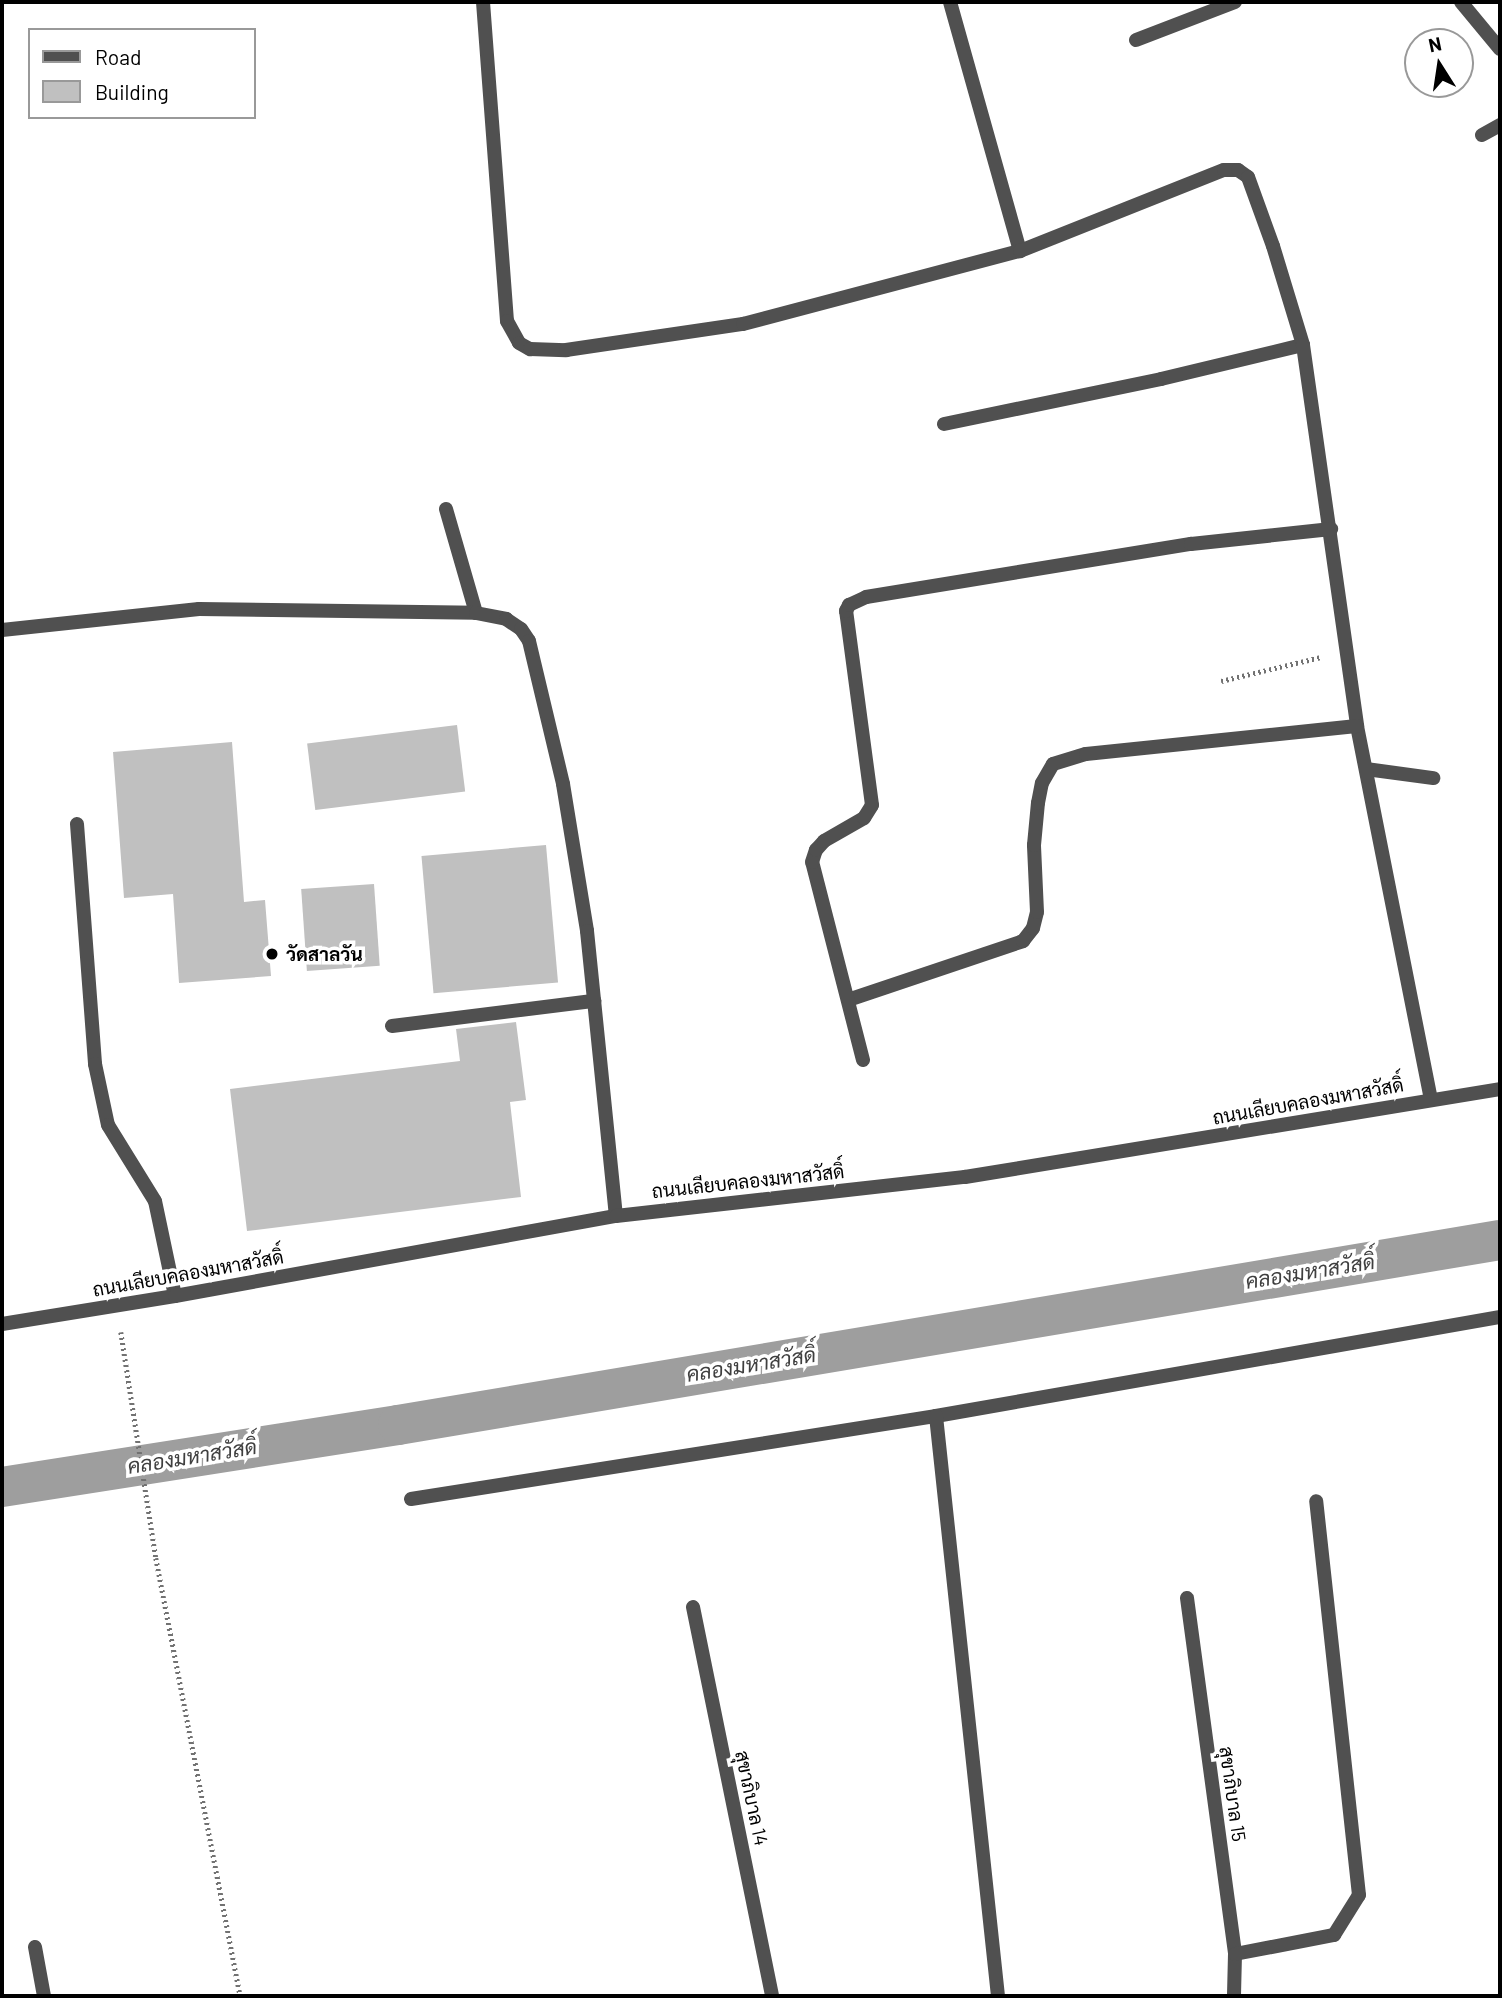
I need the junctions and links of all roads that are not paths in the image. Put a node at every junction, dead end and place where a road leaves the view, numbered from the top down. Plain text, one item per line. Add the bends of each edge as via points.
1 (483, 2) edge
2 (950, 2) edge
3 (1234, 2) edge
4 (1461, 2) edge
5 (1136, 40) dead end
6 (1500, 49) edge
7 (1500, 125) edge
8 (1482, 135) dead end
9 (1020, 251) junction
10 (1303, 345) junction
11 (944, 424) dead end
12 (446, 509) dead end
13 (1331, 529) junction
14 (476, 612) junction
15 (2, 630) edge
16 (1357, 726) junction
17 (1366, 769) junction
18 (1433, 778) dead end
19 (77, 824) dead end
20 (848, 1000) junction
21 (594, 1001) junction
22 (392, 1026) dead end
23 (863, 1060) dead end
24 (1500, 1089) edge
25 (1431, 1100) junction
26 (616, 1216) junction
27 (175, 1296) junction
28 (1500, 1317) edge
29 (2, 1324) edge
30 (936, 1416) junction
31 (411, 1499) dead end
32 (1316, 1501) dead end
33 (1187, 1598) dead end
34 (693, 1607) dead end
35 (35, 1947) dead end
36 (1235, 1954) junction
37 (44, 1996) edge
38 (772, 1996) edge
39 (998, 1996) edge
40 (1234, 1996) edge

1 - 9 street via 507,321 519,343 530,349 566,350 743,324
2 - 9 street
3 - 5 street
4 - 6 street
7 - 8 street
9 - 10 street via 1224,170 1238,170 1248,177 1261,211
10 - 11 street
10 - 13 street
12 - 14 street
13 - 16 street
13 - 20 street via 1177,546 866,597 849,605 846,611 872,805 864,818 824,841 813,862
14 - 15 street via 199,609
14 - 21 street via 506,619 529,640 563,784
16 - 17 street
16 - 20 street via 1086,754 1053,764 1038,803 1034,845 1037,912 1023,941
17 - 18 street
17 - 25 street
19 - 27 street via 95,1064 108,1125 155,1201
20 - 23 street
21 - 22 street
21 - 26 street
24 - 25 street, ถนนเลียบคลองมหาสวัสดิ์
25 - 26 street, ถนนเลียบคลองมหาสวัสดิ์ via 965,1177
26 - 27 street, ถนนเลียบคลองมหาสวัสดิ์
27 - 29 street, ถนนเลียบคลองมหาสวัสดิ์
28 - 30 street
30 - 31 street
30 - 39 street
32 - 36 street via 1359,1895 1334,1935
33 - 36 street, สุขาภิบาล 15
34 - 38 street, สุขาภิบาล 14
35 - 37 street
36 - 40 street, สุขาภิบาล 15

